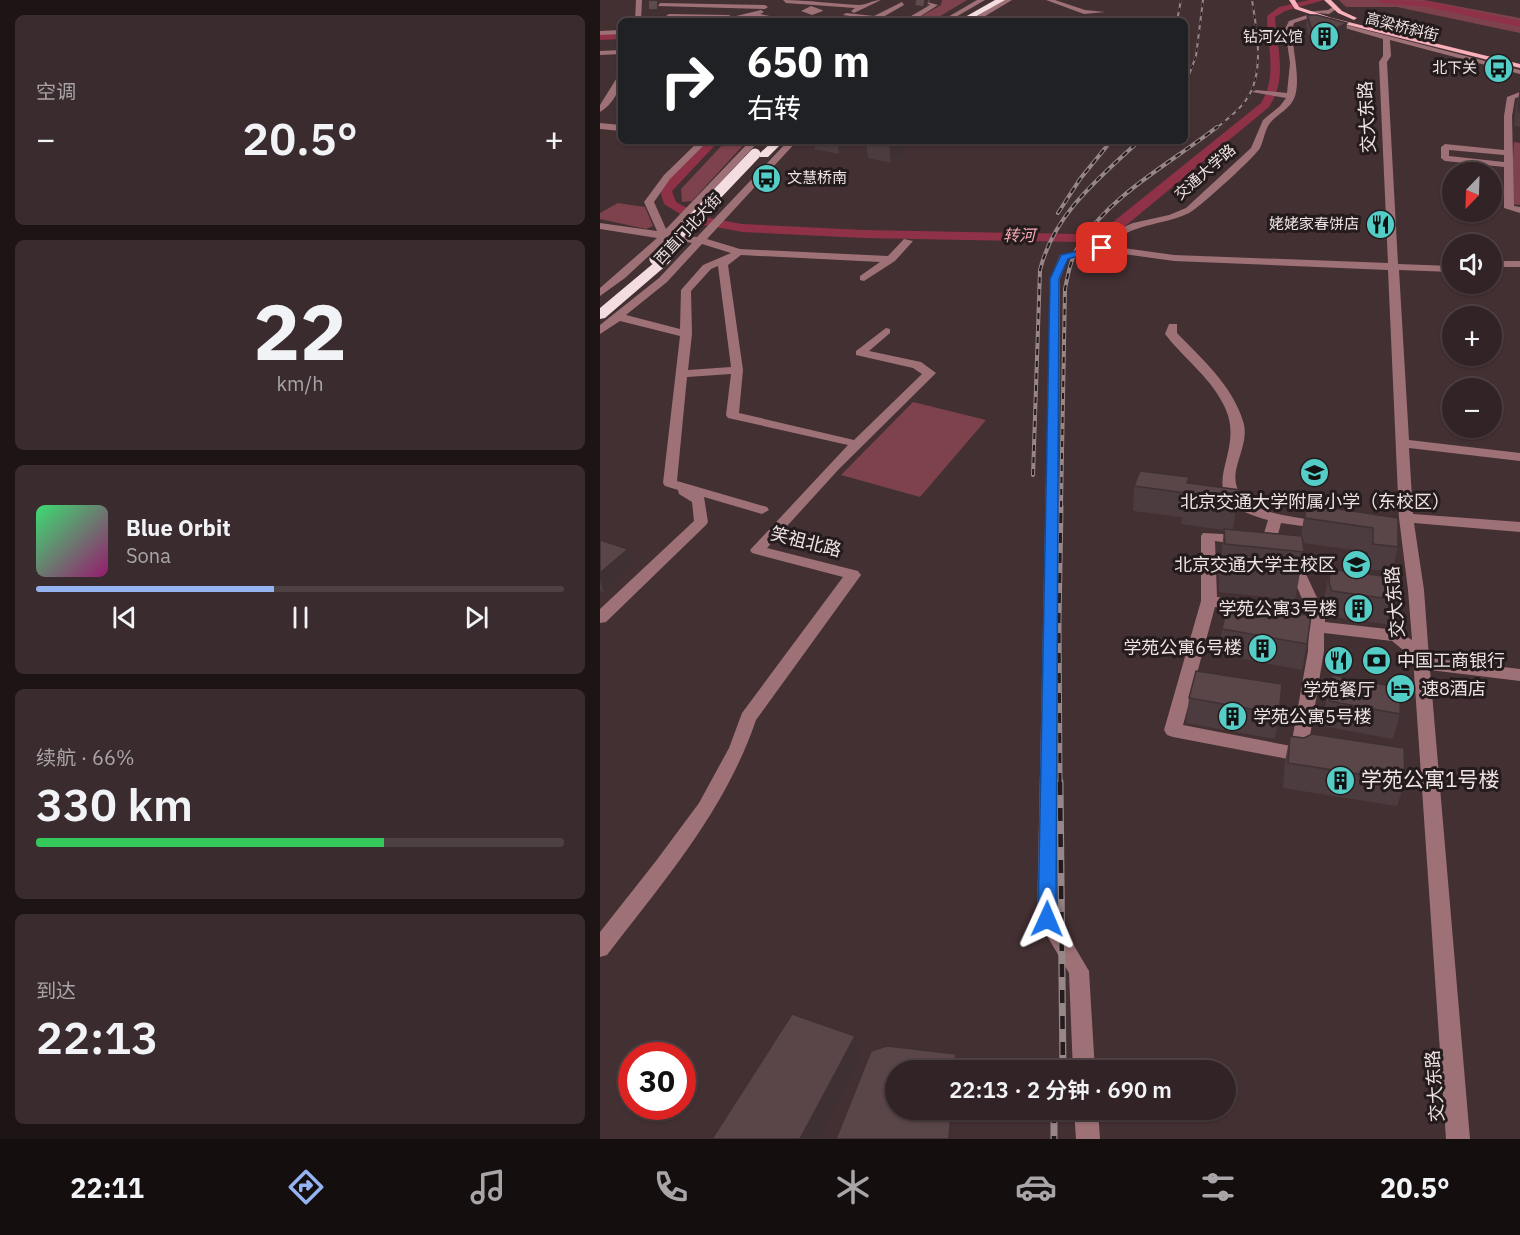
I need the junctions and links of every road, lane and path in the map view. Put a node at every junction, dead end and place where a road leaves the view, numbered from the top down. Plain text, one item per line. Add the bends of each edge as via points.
1 (731, 0) edge
2 (878, 0) edge
3 (982, 0) edge
4 (987, 0) edge
5 (1009, 0) edge
6 (1014, 0) edge
7 (1049, 0) edge
8 (1292, 0) edge
9 (787, 1) edge
10 (999, 1) edge
11 (639, 2) edge
12 (828, 3) junction
13 (928, 3) dead end
14 (902, 4) dead end
15 (649, 5) dead end
16 (660, 5) dead end
17 (971, 5) edge
18 (1332, 5) edge
19 (725, 6) junction
20 (739, 6) junction
21 (765, 7) dead end
22 (863, 7) junction
23 (1297, 8) joint
24 (988, 11) junction
25 (1102, 12) dead end
26 (1308, 14) junction
27 (749, 15) junction
28 (669, 16) dead end
29 (638, 18) edge
30 (708, 18) edge
31 (729, 18) edge
32 (733, 18) edge
33 (770, 18) edge
34 (798, 18) edge
35 (849, 18) edge
36 (869, 18) edge
37 (875, 18) edge
38 (911, 18) edge
39 (949, 18) edge
40 (956, 18) edge
41 (960, 18) edge
42 (969, 18) edge
43 (971, 18) edge
44 (977, 18) edge
45 (618, 32) edge
46 (600, 33) edge
47 (1388, 33) junction
48 (600, 41) edge
49 (618, 41) edge
50 (618, 52) edge
51 (600, 53) edge
52 (1520, 63) edge
53 (1520, 72) edge
54 (618, 83) edge
55 (1259, 92) dead end
56 (1520, 94) edge
57 (1286, 95) junction
58 (600, 110) edge
59 (1508, 116) junction
60 (1520, 118) edge
61 (600, 126) edge
62 (618, 128) edge
63 (701, 144) edge
64 (752, 144) edge
65 (767, 144) edge
66 (775, 144) edge
67 (790, 144) edge
68 (1508, 153) junction
69 (760, 155) junction
70 (1509, 165) junction
71 (1520, 210) edge
72 (675, 224) junction
73 (600, 226) edge
74 (711, 231) junction
75 (664, 237) junction
76 (701, 241) junction
77 (908, 241) dead end
78 (1102, 248) junction
79 (739, 252) junction
80 (687, 255) junction
81 (657, 257) junction
82 (891, 259) junction
83 (1442, 264) edge
84 (1502, 264) edge
85 (1520, 264) edge
86 (1395, 265) junction
87 (1442, 268) edge
88 (1502, 269) edge
89 (1520, 269) edge
90 (864, 278) dead end
91 (600, 293) edge
92 (600, 306) edge
93 (600, 315) edge
94 (619, 317) junction
95 (1173, 326) dead end
96 (600, 331) edge
97 (885, 331) dead end
98 (686, 334) junction
99 (737, 370) junction
100 (682, 374) junction
101 (848, 441) dead end
102 (1403, 443) junction
103 (1520, 457) edge
104 (670, 483) junction
105 (762, 510) dead end
106 (1276, 518) junction
107 (1406, 518) junction
108 (1520, 527) edge
109 (1342, 528) edge
110 (1268, 543) junction
111 (1209, 602) junction
112 (600, 618) edge
113 (1316, 620) junction
114 (1419, 658) junction
115 (1520, 675) edge
116 (600, 948) edge
117 (1083, 1060) edge
118 (1087, 1120) edge
119 (1088, 1139) edge
120 (1458, 1139) edge

1 - 19 street
2 - 22 street
3 - 17 street
4 - 17 highway
5 - 10 street
6 - 10 street
7 - 25 street via 1084,12
8 - 23 main road
9 - 12 street
9 - 27 street
10 - 24 highway
10 - 41 highway
10 - 42 highway
11 - 15 street
11 - 29 street
12 - 22 street
12 - 34 street via 804,11 807,13
13 - 38 street via 935,5
14 - 37 street
16 - 19 street
17 - 39 street
17 - 40 highway
18 - 26 street via 1329,12
18 - 47 main road, 高梁桥斜街
19 - 20 street
20 - 21 street
20 - 31 street
22 - 35 street
23 - 26 street, 高梁桥斜街
24 - 43 highway
24 - 44 street
26 - 47 street, 高梁桥斜街
26 - 57 street via 1289,25 1294,63
27 - 32 street
27 - 33 street
28 - 30 street
35 - 36 street
45 - 46 street
47 - 52 main road, 高梁桥斜街
47 - 52 main road, 高梁桥斜街
47 - 53 street, 高梁桥斜街
47 - 86 street, 交大东路 via 1383,62
48 - 49 street
50 - 51 street
54 - 58 street
55 - 57 street
56 - 59 street via 1511,97
57 - 78 street, 交通大学路 via 1283,108 1266,122 1255,149 1189,210 1136,225 1114,235
59 - 60 street
59 - 68 street
61 - 62 street
63 - 75 street via 667,177 649,202
64 - 72 street, 西直门北大街
65 - 69 highway, 西直门北大街
66 - 69 highway, 西直门北大街
67 - 74 street, 西直门北大街
68 - 70 street
68 - 70 street via 1445,147 1445,158
69 - 81 highway, 西直门北大街
70 - 71 street via 1509,208
72 - 74 street
72 - 75 street, 西直门北大街
73 - 75 street
74 - 76 street, 西直门北大街
75 - 76 street
75 - 81 street, 西直门北大街
76 - 79 street
76 - 80 street, 西直门北大街
77 - 82 street
78 - 86 street via 1174,258
78 - 117 street via 1064,257 1054,279 1047,919 1079,971
79 - 82 street
79 - 98 street via 707,267 686,290
79 - 99 street via 723,264
80 - 81 street
80 - 94 street, 西直门北大街
81 - 91 street, 西直门北大街
81 - 92 highway, 西直门北大街
81 - 93 highway, 西直门北大街
82 - 90 street
83 - 86 street
84 - 85 street
86 - 87 street
86 - 102 street, 交大东路
88 - 89 street
94 - 96 street, 西直门北大街
94 - 98 street
95 - 106 street via 1171,334 1221,388 1237,422 1239,443 1228,473 1229,493 1239,506
97 - 116 street, 笑祖北路 via 860,353 917,365 930,373 834,466 757,550 853,575 748,717 741,744 694,825
98 - 100 street
99 - 100 street
99 - 101 street via 732,415
100 - 104 street
102 - 103 street
102 - 107 street, 交大东路
104 - 105 street
104 - 112 street via 699,500 702,522
106 - 109 street
106 - 110 street
107 - 108 street
107 - 114 street, 交大东路 via 1404,537 1416,590
110 - 111 street via 1208,536
110 - 113 street via 1301,578
111 - 113 street
111 - 113 street via 1173,730 1298,754 1316,651
113 - 114 street via 1396,636
114 - 115 street
114 - 120 street, 交大东路
118 - 119 street

